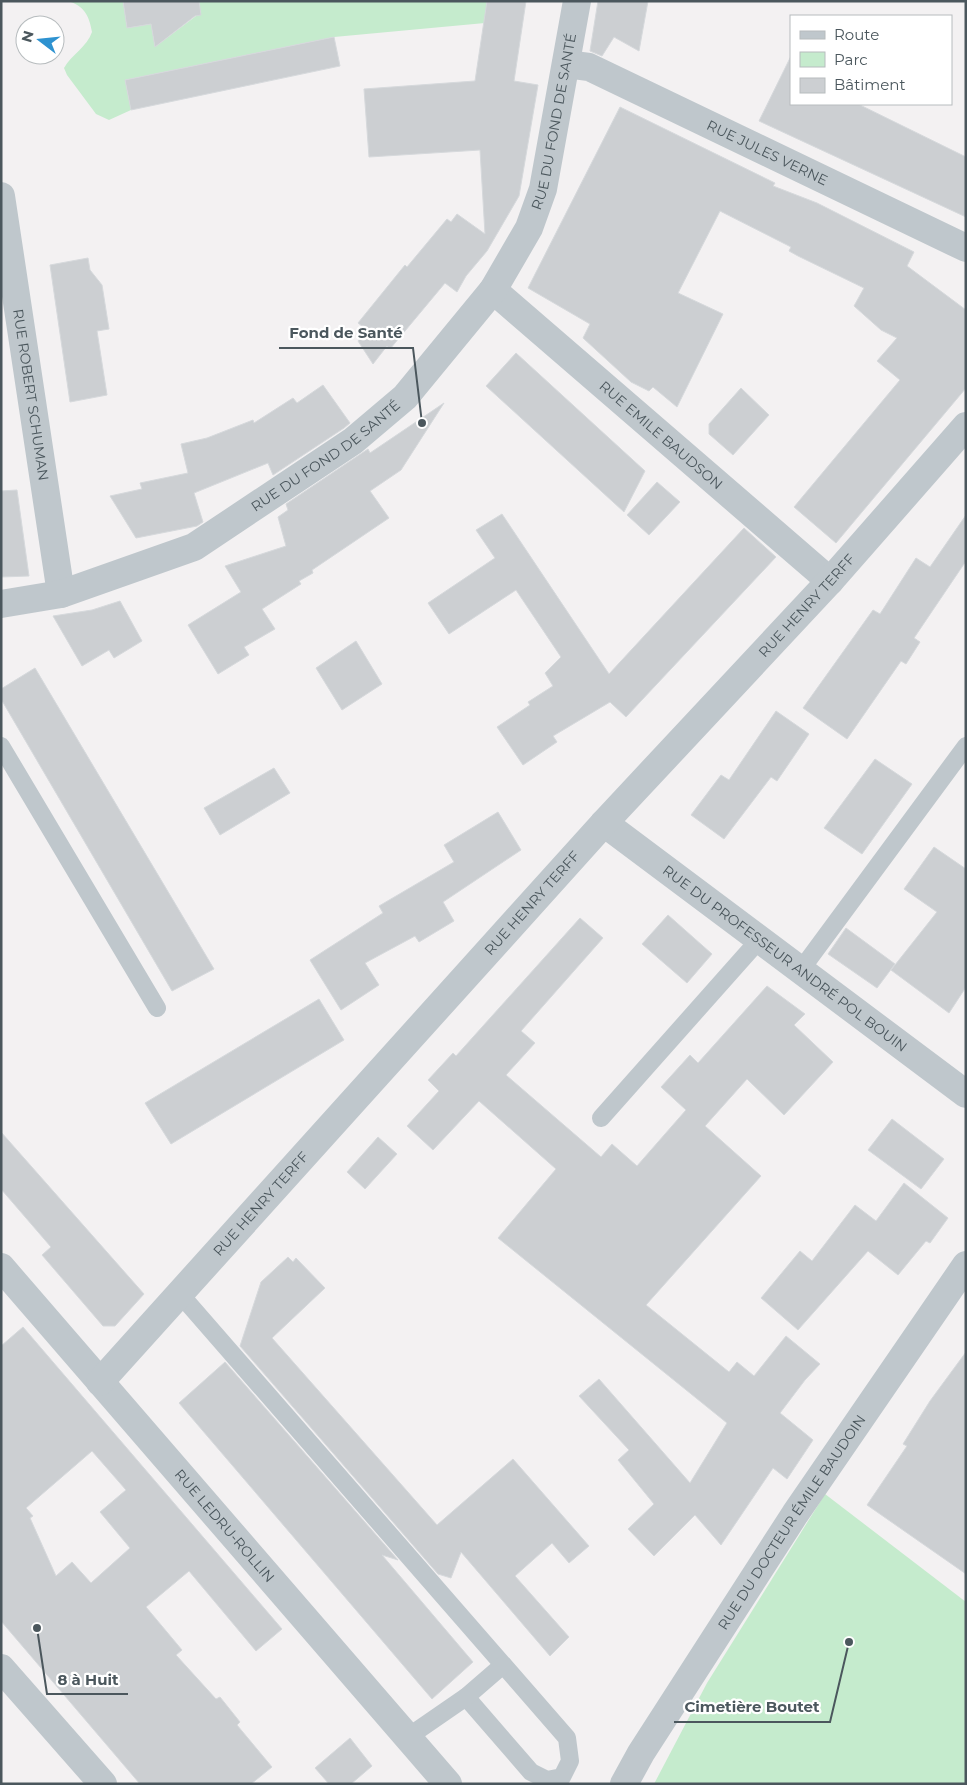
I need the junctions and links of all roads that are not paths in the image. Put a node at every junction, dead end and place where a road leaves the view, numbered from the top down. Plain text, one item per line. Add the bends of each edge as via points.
1 (577, 1) edge
2 (566, 64) junction
3 (1, 196) edge
4 (966, 248) edge
5 (492, 290) junction
6 (966, 426) edge
7 (830, 581) junction
8 (61, 594) junction
9 (1, 604) edge
10 (1, 746) edge
11 (966, 746) edge
12 (604, 824) junction
13 (759, 940) junction
14 (800, 971) junction
15 (157, 1008) dead end
16 (966, 1094) edge
17 (601, 1118) dead end
18 (966, 1265) edge
19 (1, 1268) edge
20 (180, 1294) junction
21 (100, 1382) junction
22 (503, 1664) junction
23 (1, 1668) edge
24 (466, 1696) junction
25 (408, 1737) junction
26 (102, 1784) edge
27 (448, 1784) edge
28 (624, 1784) edge

1 - 2 street, RUE DU FOND DE SANTÉ
2 - 4 street, RUE JULES VERNE via 589,67
2 - 5 street, RUE DU FOND DE SANTÉ via 543,189 529,228
3 - 8 street, RUE ROBERT SCHUMAN
5 - 7 street, RUE EMILE BAUDSON
5 - 8 street, RUE DU FOND DE SANTÉ via 405,397 353,441 194,547
6 - 7 street, RUE HENRY TERFF
7 - 12 street, RUE HENRY TERFF
8 - 9 street, RUE DU FOND DE SANTÉ
10 - 15 lane
11 - 14 lane
12 - 13 street, RUE DU PROFESSEUR ANDRÉ POL BOUIN
12 - 20 street, RUE HENRY TERFF
13 - 14 street, RUE DU PROFESSEUR ANDRÉ POL BOUIN
13 - 17 lane
14 - 16 street, RUE DU PROFESSEUR ANDRÉ POL BOUIN
18 - 28 street, RUE DU DOCTEUR ÉMILE BAUDOIN via 795,1514
19 - 21 street, RUE LEDRU-ROLLIN
20 - 21 street, RUE HENRY TERFF
20 - 22 lane
21 - 25 street, RUE LEDRU-ROLLIN
22 - 24 lane
22 - 24 lane via 567,1738 570,1761 562,1777 548,1780 531,1772
23 - 26 street
24 - 25 lane
25 - 27 street, RUE LEDRU-ROLLIN

